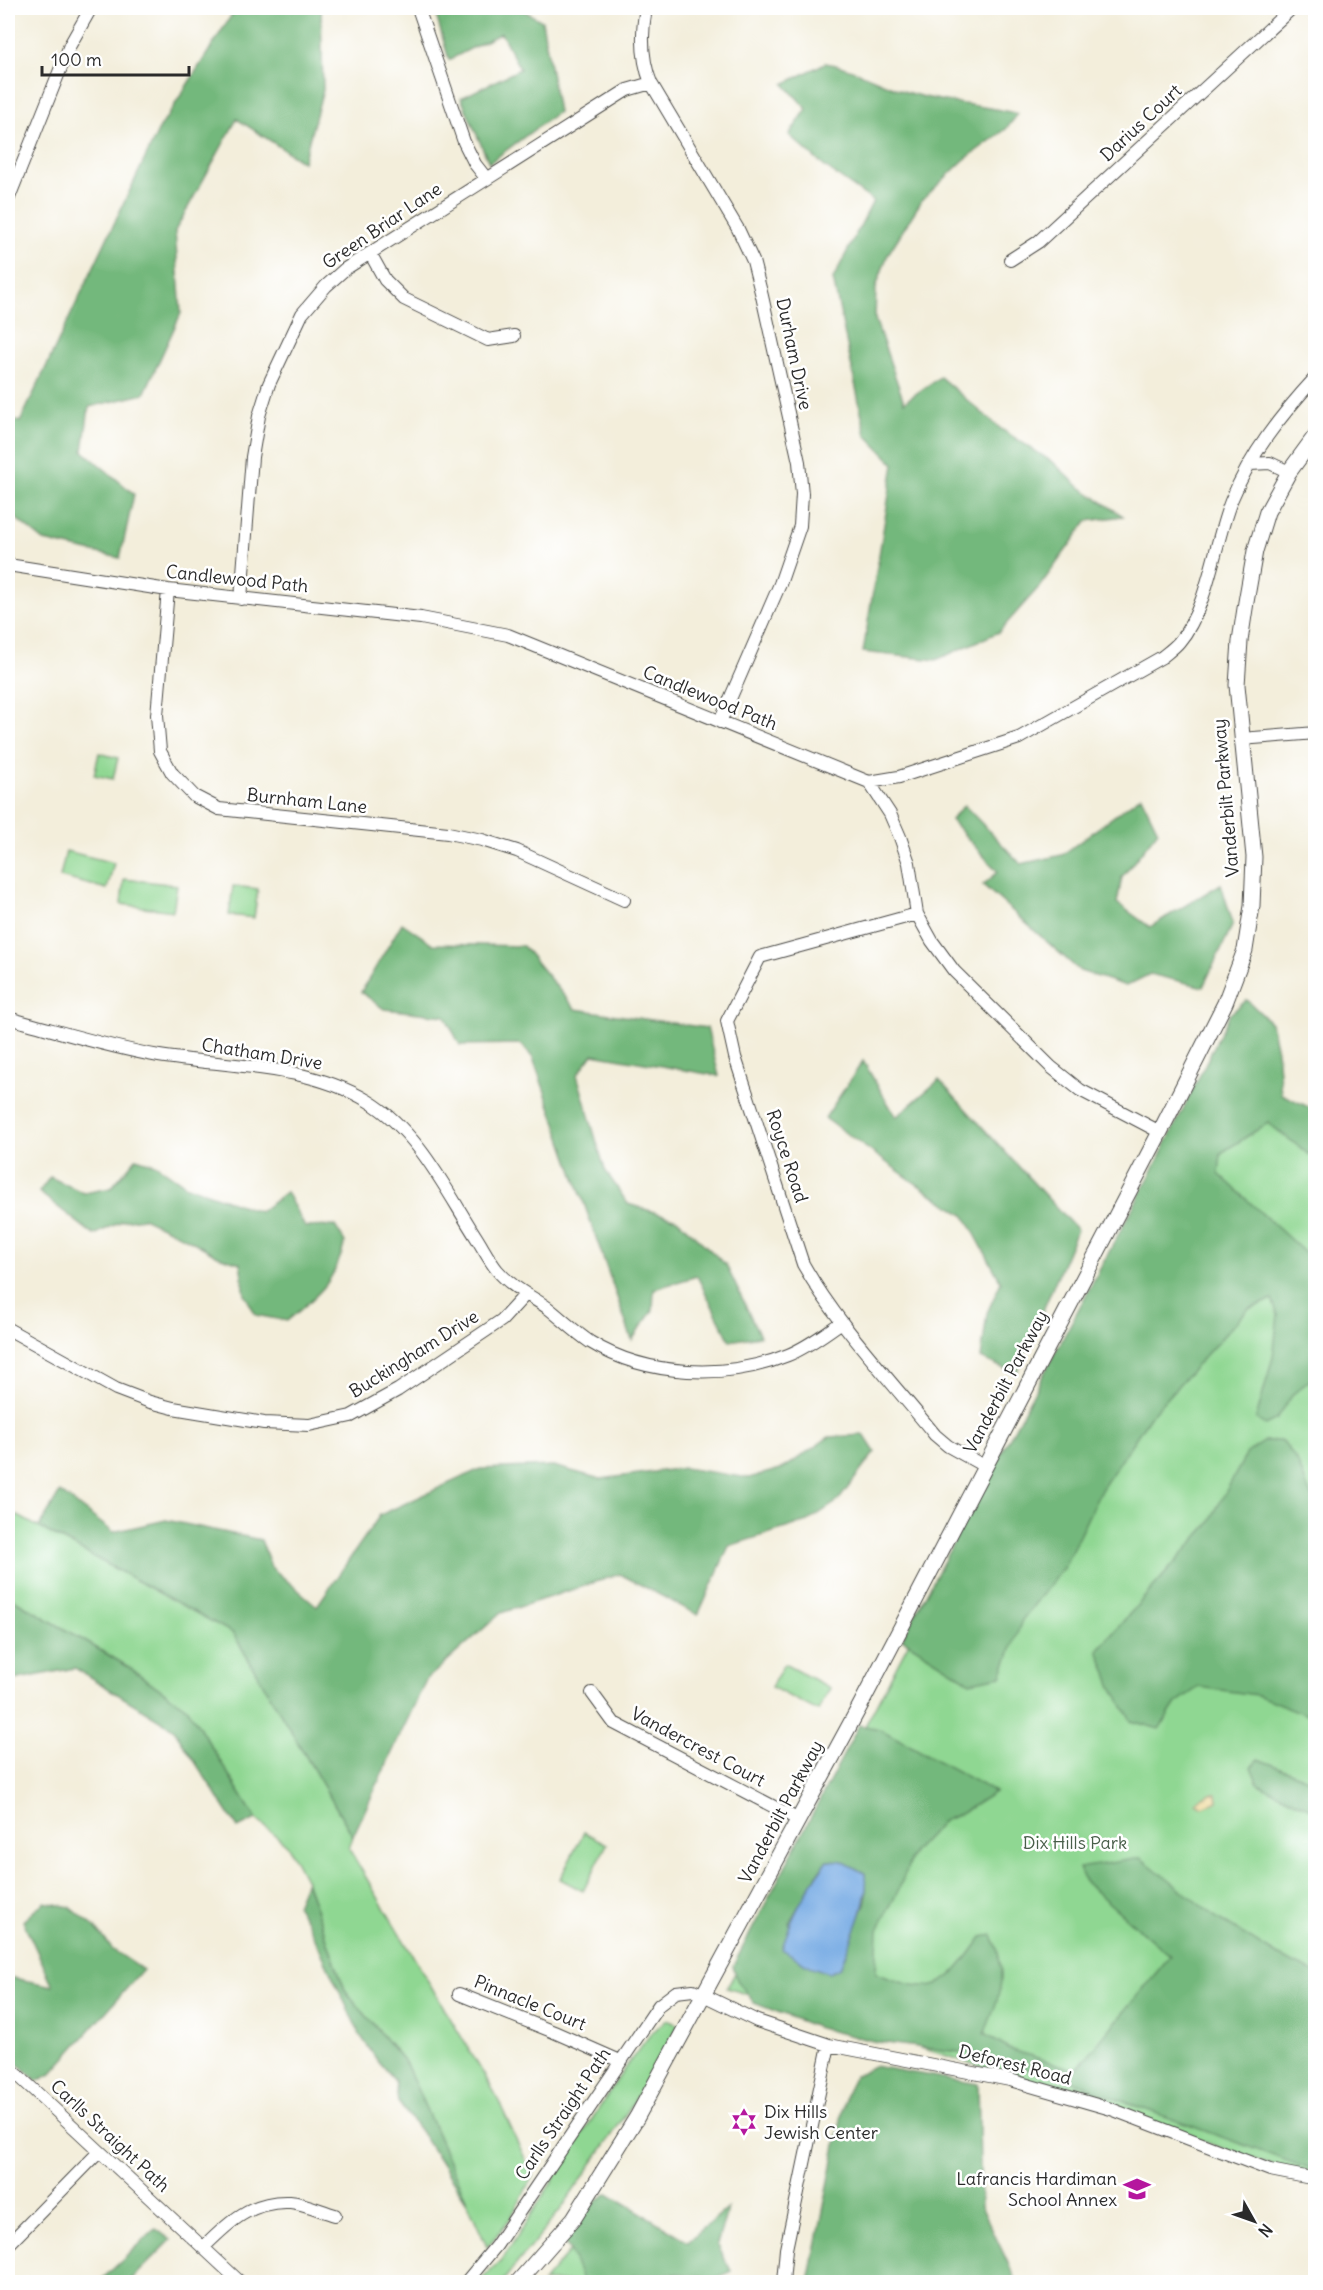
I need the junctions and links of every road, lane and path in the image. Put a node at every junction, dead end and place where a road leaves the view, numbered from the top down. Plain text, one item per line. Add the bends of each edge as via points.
1 (91, 8) edge
2 (418, 8) edge
3 (646, 8) edge
4 (1292, 8) edge
5 (651, 83) junction
6 (486, 178) junction
7 (8, 200) edge
8 (369, 253) junction
9 (1010, 260) dead end
10 (514, 336) dead end
11 (1316, 377) edge
12 (1316, 435) edge
13 (1250, 464) junction
14 (1289, 472) junction
15 (8, 565) edge
16 (168, 590) junction
17 (241, 599) junction
18 (720, 722) junction
19 (1316, 733) edge
20 (1241, 739) junction
21 (869, 782) junction
22 (624, 900) dead end
23 (917, 914) junction
24 (8, 1018) edge
25 (1160, 1132) junction
26 (525, 1295) junction
27 (842, 1322) junction
28 (8, 1329) edge
29 (984, 1466) junction
30 (592, 1693) dead end
31 (799, 1820) junction
32 (459, 1994) dead end
33 (704, 1996) junction
34 (829, 2045) junction
35 (620, 2061) junction
36 (8, 2066) edge
37 (99, 2151) junction
38 (1316, 2179) edge
39 (335, 2215) dead end
40 (8, 2245) edge
41 (204, 2247) junction
42 (240, 2283) edge
43 (466, 2283) edge
44 (518, 2283) edge
45 (783, 2283) edge

1 - 7 street via 70,45
2 - 6 street via 464,142
3 - 5 street, Durham Drive via 642,45
4 - 9 street, Darius Court via 1038,242
5 - 6 street, Green Briar Lane via 627,90
5 - 18 street, Durham Drive via 753,261 799,462 800,526 780,584
6 - 8 street, Green Briar Lane
8 - 10 street via 385,280 404,299 488,340
8 - 17 street, Green Briar Lane via 326,285 302,314 269,384 252,457
11 - 13 street via 1281,416
12 - 14 main road, Vanderbilt Parkway
13 - 14 street via 1270,463
13 - 21 street via 1232,500 1201,603 1179,642 1162,657 1018,738 899,777
14 - 20 main road, Vanderbilt Parkway via 1267,512 1255,551 1237,674
15 - 16 street, Candlewood Path
16 - 17 street, Candlewood Path
16 - 22 street, Burnham Lane via 157,715 160,751 172,773 194,796 219,809 482,840 517,851
17 - 18 street, Candlewood Path via 421,618 508,635
18 - 21 street, Candlewood Path
19 - 20 street
20 - 25 main road, Vanderbilt Parkway via 1254,857 1245,950 1225,1003
21 - 23 street via 900,837 909,863
23 - 25 street via 954,971 1051,1067 1080,1090
23 - 27 street, Royce Road via 760,957 727,1021 735,1057 803,1264
24 - 26 street, Chatham Drive via 157,1055 292,1073 334,1085 369,1101 410,1136 498,1270
25 - 29 main road, Vanderbilt Parkway
26 - 27 street, Chatham Drive via 590,1342 645,1365 680,1370 716,1372 755,1366 788,1355
26 - 28 street, Buckingham Drive via 502,1320 398,1390 351,1416 309,1425 264,1423 150,1402 116,1389
27 - 29 street, Royce Road via 935,1435
29 - 31 main road, Vanderbilt Parkway
30 - 31 street, Vandercrest Court via 614,1723
31 - 33 main road, Vanderbilt Parkway
32 - 35 street, Pinnacle Court
33 - 34 street, Deforest Road via 757,2021
33 - 35 street, Carlls Straight Path via 693,1990 676,1992 659,2005
33 - 44 main road, Vanderbilt Parkway via 637,2117 574,2218
34 - 38 street, Deforest Road via 1032,2086 1111,2109 1270,2170
34 - 45 street via 786,2249
35 - 43 street, Carlls Straight Path via 496,2246
36 - 37 street, Carlls Straight Path
37 - 40 street
37 - 41 street, Carlls Straight Path
39 - 41 street via 291,2202 263,2204 233,2218
41 - 42 street, Carlls Straight Path

